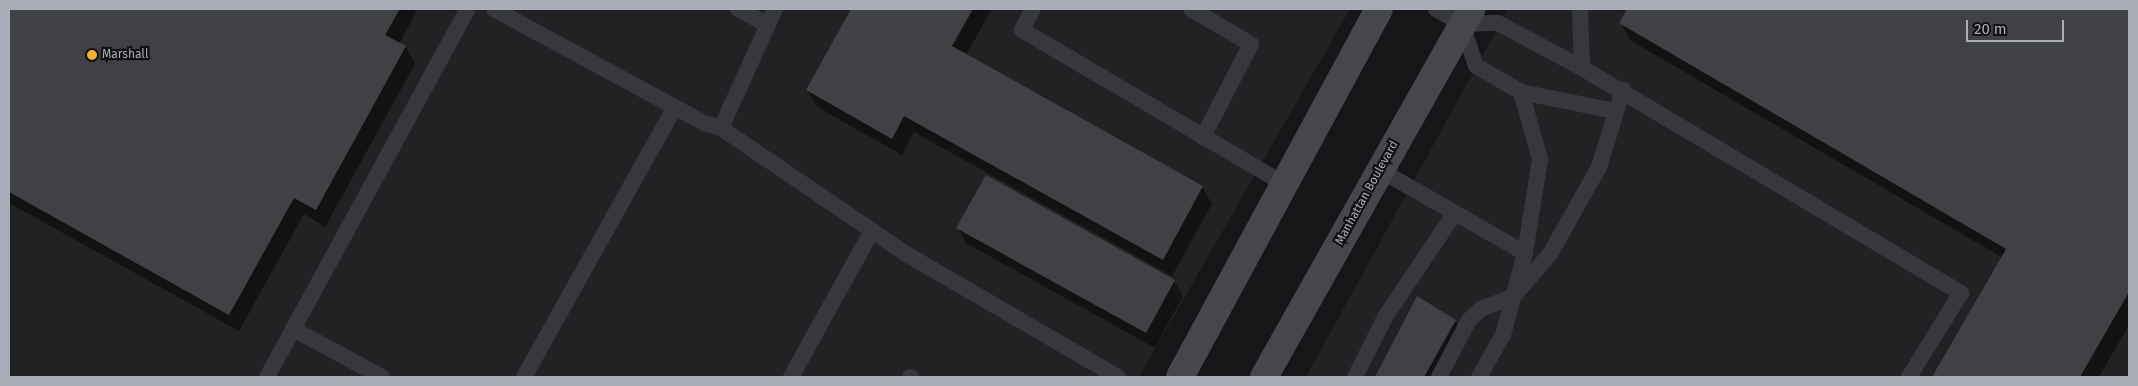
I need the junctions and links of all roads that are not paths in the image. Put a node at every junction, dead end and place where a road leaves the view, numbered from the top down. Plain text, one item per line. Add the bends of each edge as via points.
1 (468, 9) edge
2 (494, 9) edge
3 (738, 9) edge
4 (775, 9) edge
5 (1033, 9) edge
6 (1191, 9) edge
7 (1379, 9) edge
8 (1436, 9) edge
9 (1580, 9) edge
10 (1466, 16) edge
11 (768, 25) junction
12 (1582, 68) junction
13 (1623, 90) junction
14 (1521, 92) junction
15 (675, 108) junction
16 (1614, 112) junction
17 (721, 128) junction
18 (1203, 137) junction
19 (1380, 170) junction
20 (1284, 184) junction
21 (1455, 213) junction
22 (872, 230) junction
23 (1525, 253) junction
24 (1513, 297) junction
25 (293, 329) junction
26 (267, 377) edge
27 (382, 377) edge
28 (524, 377) edge
29 (791, 377) edge
30 (1118, 377) edge
31 (1180, 377) edge
32 (1264, 377) edge
33 (1355, 377) edge
34 (1438, 377) edge
35 (1479, 377) edge
36 (1909, 377) edge

1 - 25 lane
2 - 15 lane
3 - 11 lane
4 - 11 lane
5 - 18 lane via 1022,30
6 - 18 lane via 1251,44
7 - 20 street
8 - 10 lane
9 - 12 lane
10 - 12 lane via 1498,23
10 - 14 lane via 1476,66
10 - 19 street, Manhattan Boulevard
11 - 17 lane
12 - 13 lane
13 - 16 lane
13 - 36 lane via 1961,293
14 - 16 lane
14 - 23 lane via 1540,159
15 - 17 lane
15 - 28 lane
16 - 24 lane via 1599,167 1550,254
17 - 22 lane
18 - 20 lane
19 - 21 lane
19 - 32 street, Manhattan Boulevard
20 - 31 street
21 - 23 lane
21 - 33 lane via 1385,317
22 - 29 lane
22 - 30 lane via 908,255
23 - 24 lane
24 - 34 lane via 1482,309 1470,320
24 - 35 lane via 1503,335
25 - 26 lane
25 - 27 lane

